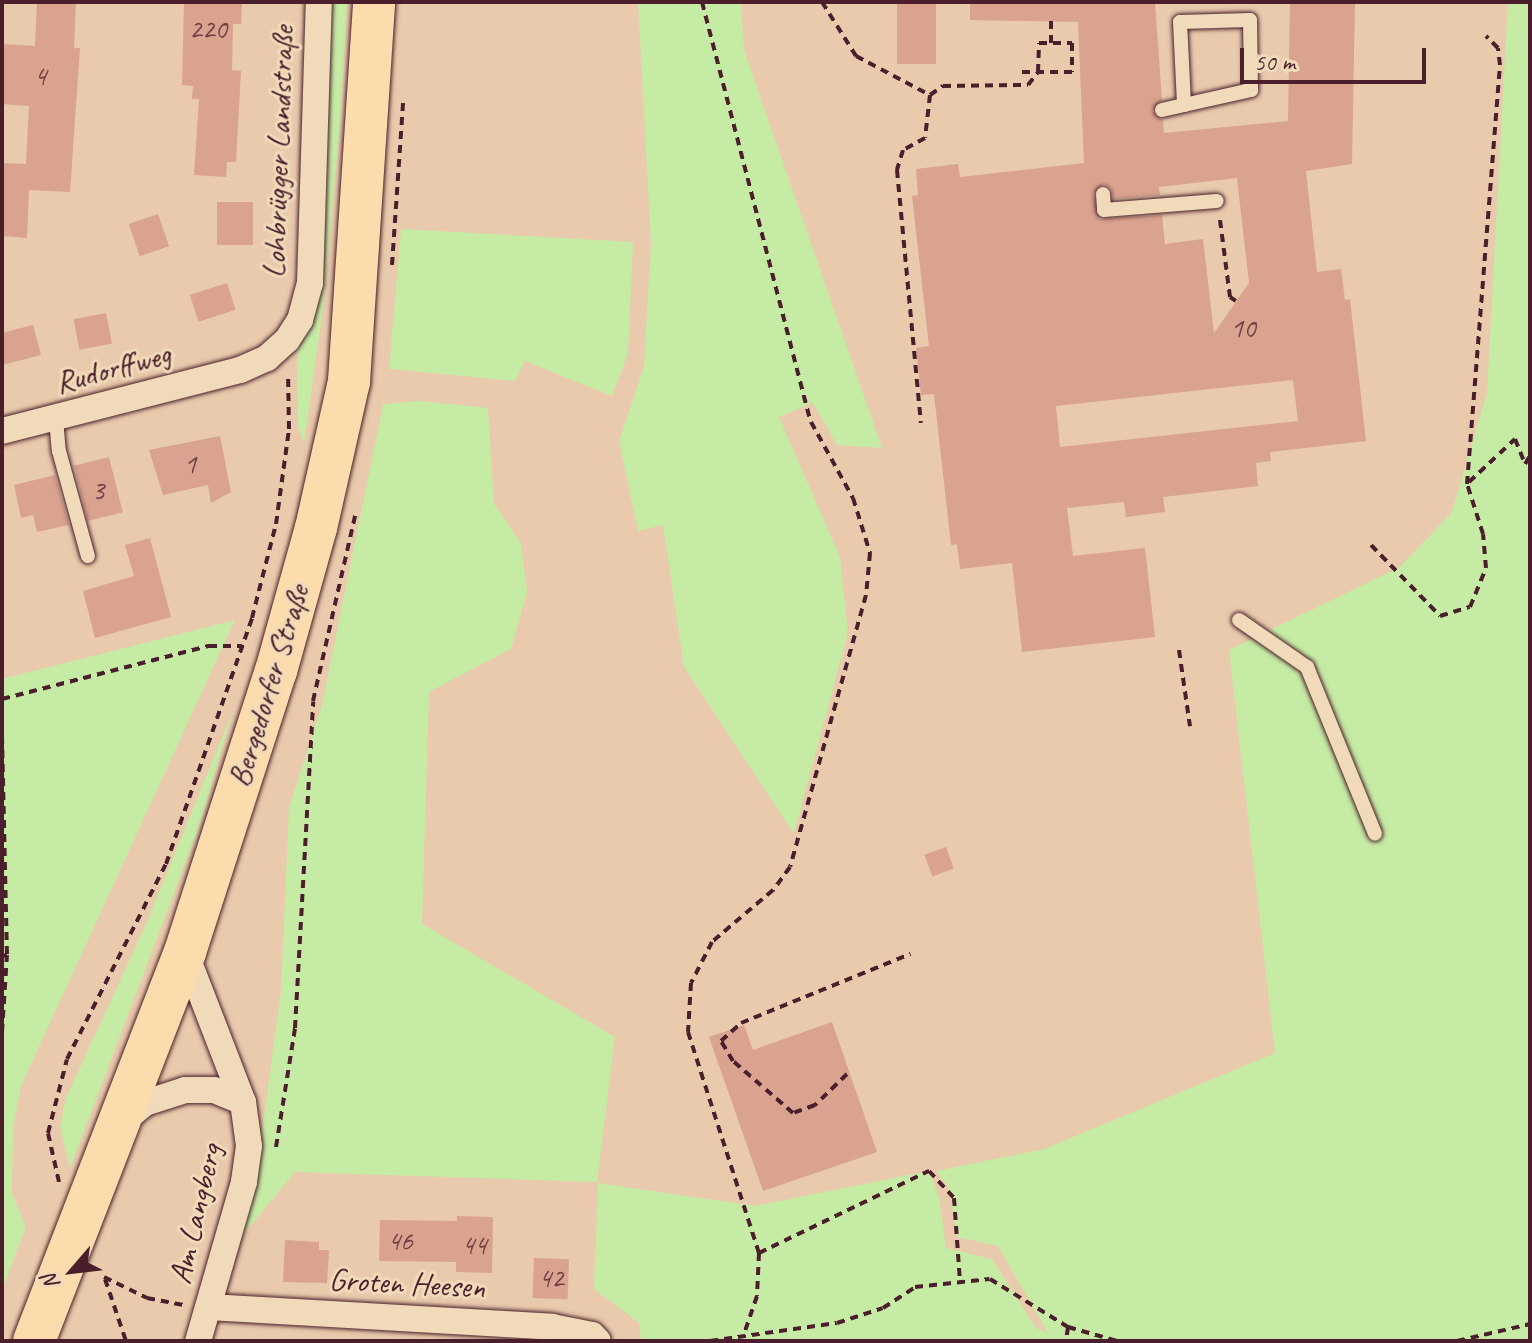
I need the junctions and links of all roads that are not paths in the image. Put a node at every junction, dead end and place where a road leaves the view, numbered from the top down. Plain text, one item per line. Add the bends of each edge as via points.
1 (319, 2) edge
2 (374, 2) edge
3 (1184, 105) junction
4 (1162, 110) dead end
5 (1103, 194) dead end
6 (1217, 201) road end
7 (240, 370) joint
8 (56, 419) junction
9 (2, 431) edge
10 (88, 556) dead end
11 (1239, 620) dead end
12 (1375, 834) dead end
13 (185, 952) junction
14 (243, 1102) junction
15 (117, 1128) junction
16 (209, 1307) junction
17 (34, 1341) edge
18 (198, 1341) edge
19 (598, 1341) edge

1 - 7 street, Lohbrügger Landstraße via 310,283 300,320 287,340 267,358
2 - 13 main road, Bergedorfer Straße via 349,381 276,671
3 - 3 lane via 1251,90 1250,20 1180,22
3 - 4 lane
5 - 6 lane via 1104,210
7 - 8 street, Rudorffweg
8 - 9 street, Rudorffweg
8 - 10 lane via 59,451
11 - 12 lane via 1307,667
13 - 14 street, Am Langberg
13 - 15 main road, Bergedorfer Straße
14 - 15 street via 214,1090 185,1090 136,1108
14 - 16 street, Am Langberg via 249,1146 244,1182
15 - 17 main road, Bergedorfer Straße
16 - 18 street, Am Langberg
16 - 19 street, Groten Heesen via 552,1327

